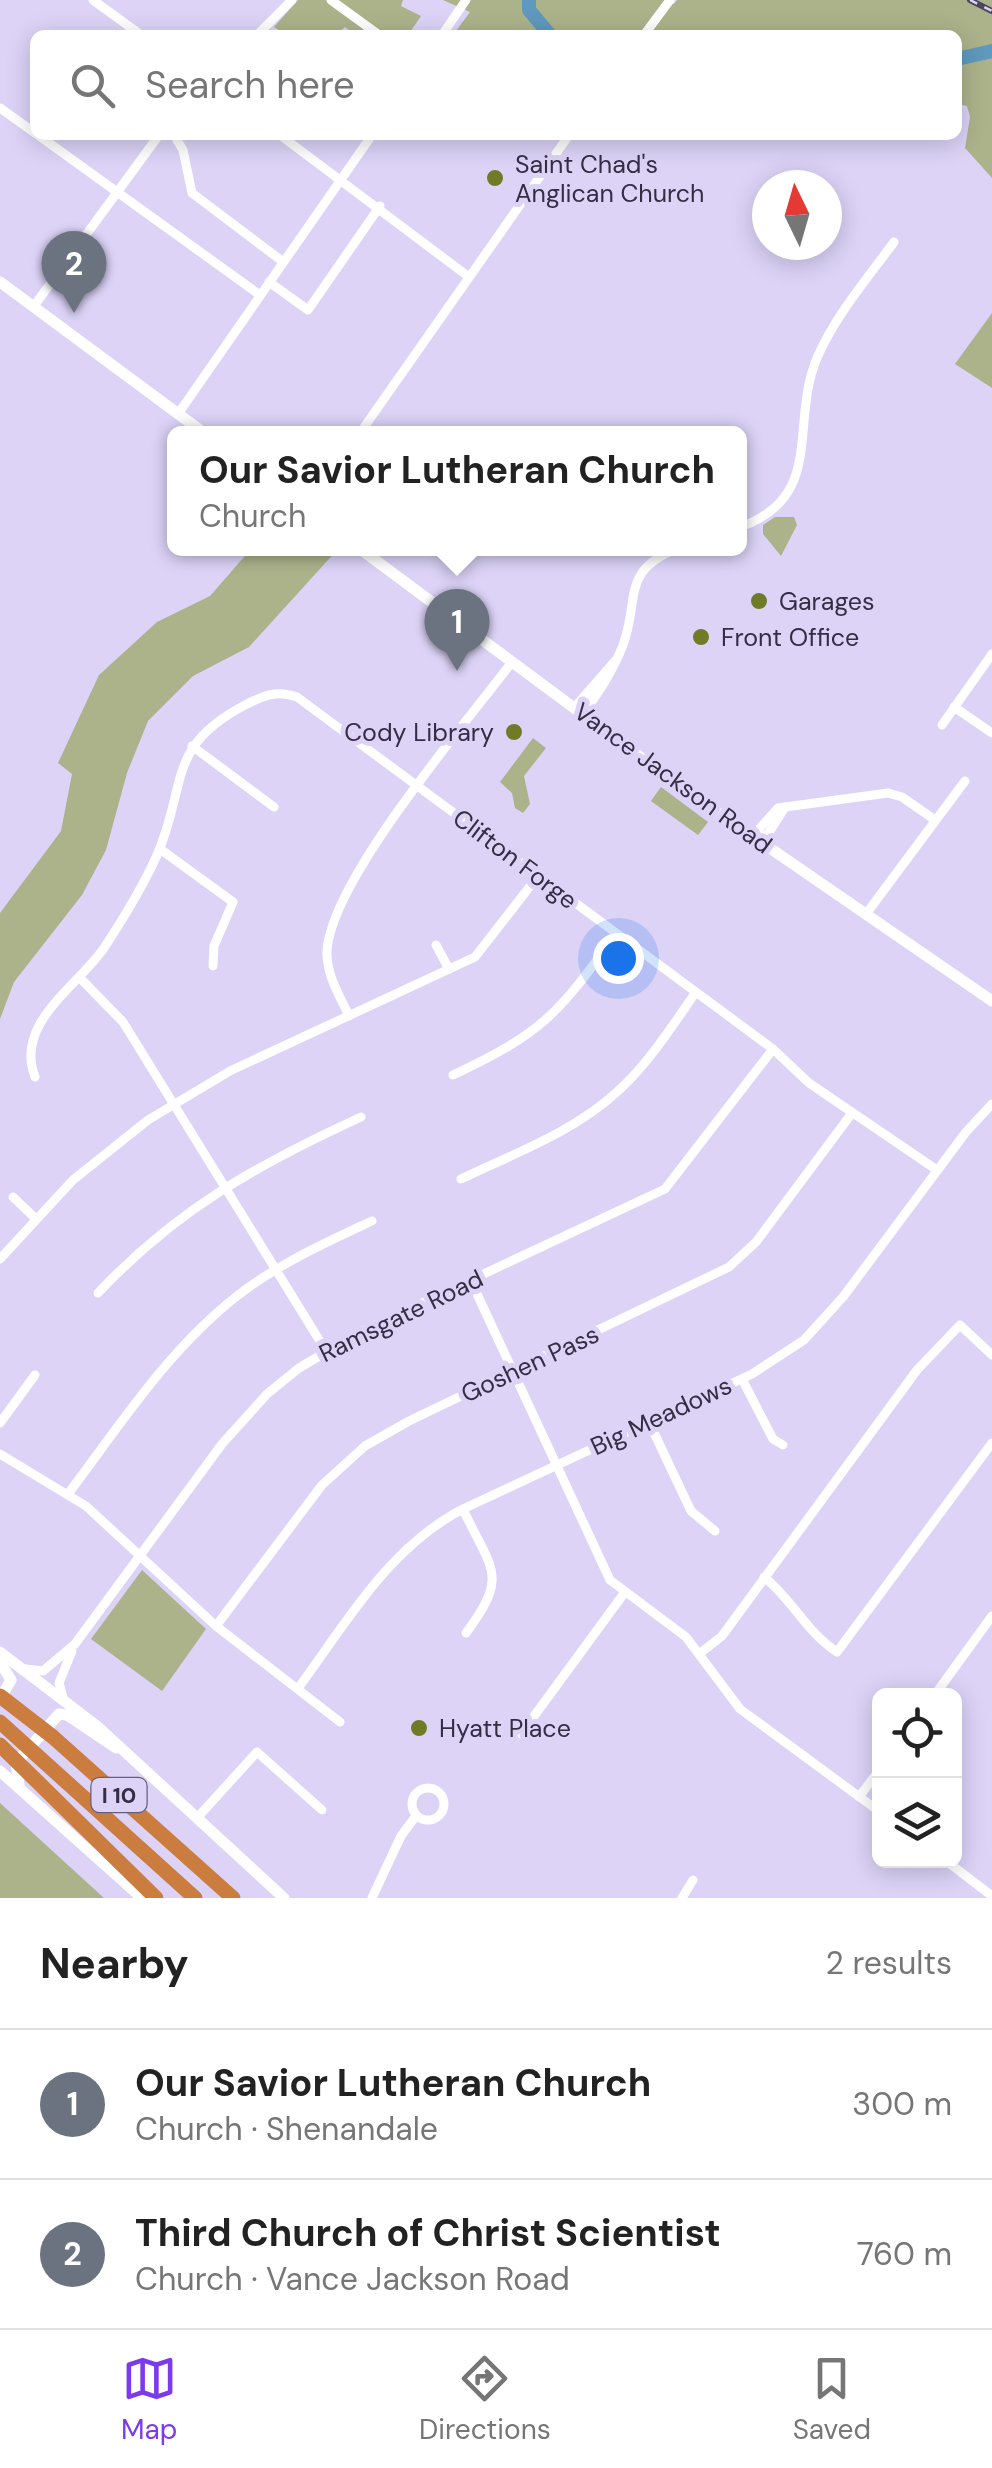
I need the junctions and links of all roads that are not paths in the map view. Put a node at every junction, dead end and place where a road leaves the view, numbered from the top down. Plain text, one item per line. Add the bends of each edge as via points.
1 (93, 0) edge
2 (292, 0) edge
3 (331, 0) edge
4 (466, 0) edge
5 (670, 0) edge
6 (134, 30) edge
7 (262, 30) edge
8 (372, 30) edge
9 (445, 30) edge
10 (648, 30) edge
11 (0, 108) edge
12 (30, 130) edge
13 (44, 140) edge
14 (155, 140) edge
15 (177, 140) edge
16 (287, 140) edge
17 (369, 140) edge
18 (565, 140) edge
19 (342, 178) junction
20 (116, 192) junction
21 (380, 206) junction
22 (894, 242) dead end
23 (282, 261) junction
24 (469, 277) junction
25 (0, 282) edge
26 (269, 282) junction
27 (260, 295) junction
28 (34, 306) junction
29 (178, 414) junction
30 (194, 426) edge
31 (366, 426) edge
32 (747, 524) edge
33 (370, 556) edge
34 (661, 556) edge
35 (992, 654) edge
36 (512, 662) junction
37 (954, 707) junction
38 (579, 711) junction
39 (942, 725) dead end
40 (992, 734) edge
41 (192, 746) junction
42 (964, 781) dead end
43 (418, 787) junction
44 (274, 807) dead end
45 (785, 807) junction
46 (936, 820) junction
47 (763, 836) junction
48 (160, 849) junction
49 (538, 876) junction
50 (866, 914) junction
51 (616, 934) junction
52 (436, 945) dead end
53 (213, 966) dead end
54 (449, 969) junction
55 (80, 978) junction
56 (696, 992) junction
57 (992, 1001) edge
58 (349, 1016) junction
59 (773, 1049) junction
60 (453, 1075) dead end
61 (36, 1076) dead end
62 (173, 1104) junction
63 (992, 1104) edge
64 (852, 1112) junction
65 (361, 1118) dead end
66 (937, 1170) junction
67 (462, 1179) dead end
68 (224, 1186) junction
69 (13, 1197) dead end
70 (35, 1218) junction
71 (372, 1221) dead end
72 (0, 1259) edge
73 (276, 1270) junction
74 (470, 1281) junction
75 (98, 1293) dead end
76 (326, 1350) junction
77 (992, 1355) edge
78 (514, 1372) junction
79 (35, 1375) dead end
80 (742, 1379) junction
81 (649, 1422) junction
82 (0, 1423) edge
83 (992, 1443) edge
84 (783, 1445) dead end
85 (0, 1454) edge
86 (556, 1465) junction
87 (68, 1494) junction
88 (463, 1509) junction
89 (715, 1532) dead end
90 (140, 1556) junction
91 (764, 1577) junction
92 (625, 1592) junction
93 (992, 1616) edge
94 (216, 1626) junction
95 (466, 1634) dead end
96 (75, 1644) junction
97 (0, 1652) edge
98 (699, 1654) junction
99 (0, 1662) edge
100 (25, 1669) junction
101 (709, 1669) junction
102 (697, 1676) dead end
103 (299, 1686) junction
104 (940, 1688) edge
105 (4, 1693) edge
106 (63, 1698) junction
107 (0, 1722) edge
108 (340, 1722) dead end
109 (521, 1734) dead end
110 (0, 1745) edge
111 (124, 1751) junction
112 (0, 1771) edge
113 (873, 1778) edge
114 (20, 1788) junction
115 (859, 1797) junction
116 (872, 1806) edge
117 (322, 1810) dead end
118 (416, 1816) dead end
119 (197, 1818) junction
120 (955, 1868) edge
121 (693, 1880) dead end
122 (992, 1896) edge
123 (142, 1898) edge
124 (156, 1898) edge
125 (195, 1898) edge
126 (234, 1898) edge
127 (284, 1898) edge
128 (372, 1898) edge
129 (682, 1898) edge

1 - 6 street
2 - 7 street
3 - 8 street
4 - 9 street
5 - 10 street
11 - 12 street
13 - 20 street
14 - 20 street
15 - 23 street via 192,193
16 - 19 street
17 - 19 street
18 - 24 street
19 - 21 street
19 - 23 street
20 - 27 street
20 - 28 street
21 - 24 street
21 - 26 street via 308,310
22 - 32 street via 818,355 793,486 772,511
23 - 26 street
24 - 31 street
25 - 28 main road
26 - 27 street
27 - 29 street
28 - 29 main road
29 - 30 main road
33 - 36 main road, Vance Jackson Road
34 - 38 street via 636,580 625,637
35 - 37 street
36 - 38 main road, Vance Jackson Road
36 - 43 street
37 - 39 street
37 - 40 street
38 - 47 main road, Vance Jackson Road
41 - 43 street, Clifton Forge via 217,719 284,692
41 - 44 street
41 - 48 street
42 - 46 street
43 - 49 street, Clifton Forge
43 - 58 street via 362,863 331,934 329,968
45 - 46 street via 888,793
45 - 47 street via 766,820
45 - 47 street via 774,835
46 - 50 street
47 - 50 main road, Vance Jackson Road
48 - 53 street via 233,902 214,946
48 - 55 street
49 - 51 street, Clifton Forge
49 - 54 street via 485,947
50 - 57 main road, Vance Jackson Road
51 - 56 street, Clifton Forge
51 - 60 street via 546,1024
52 - 54 street
54 - 58 street
55 - 61 street via 38,1028 31,1060
55 - 62 street via 123,1022
56 - 59 street, Clifton Forge
56 - 67 street via 639,1070 598,1108
58 - 62 street
59 - 64 street, Clifton Forge
59 - 74 street, Ramsgate Road via 665,1189
62 - 68 street
62 - 70 street via 100,1156
63 - 66 street, Big Meadows
64 - 66 street, Clifton Forge
64 - 78 street, Goshen Pass via 764,1231 729,1267
65 - 68 street
66 - 80 street, Big Meadows via 824,1320
68 - 73 street
68 - 75 street via 173,1222
69 - 70 street
70 - 72 street
71 - 73 street
73 - 76 street
73 - 87 street via 180,1348
74 - 76 street, Ramsgate Road
74 - 78 street
76 - 90 street, Ramsgate Road via 240,1422
77 - 91 street via 960,1326 917,1370
78 - 86 street
78 - 94 street, Goshen Pass via 390,1431 342,1464
79 - 82 street
80 - 81 street, Big Meadows
80 - 84 street via 773,1439
81 - 86 street, Big Meadows
81 - 89 street via 691,1510
83 - 91 street via 836,1652
85 - 87 street
86 - 88 street, Big Meadows
86 - 92 street via 606,1573
87 - 90 street
88 - 95 street via 494,1581 488,1604
88 - 103 street, Big Meadows via 396,1557
90 - 94 street
90 - 96 street, Ramsgate Road
91 - 98 street via 722,1636
92 - 98 street via 677,1629
92 - 109 street
93 - 104 street
94 - 103 street
96 - 100 street, Ramsgate Road via 44,1671
96 - 106 street, Ramsgate Road via 58,1683
97 - 100 main road
98 - 101 street
99 - 105 main road via 11,1674
100 - 106 main road
101 - 102 street
101 - 115 street via 740,1709
103 - 108 street
105 - 126 highway, I 10
106 - 111 main road
107 - 125 highway, I 10
110 - 124 highway
111 - 114 main road via 67,1714 55,1716 16,1763
111 - 119 main road
112 - 114 main road
113 - 115 street
114 - 123 main road
115 - 116 street
117 - 119 street via 257,1752
118 - 128 street
119 - 127 main road
120 - 122 street
121 - 129 street

